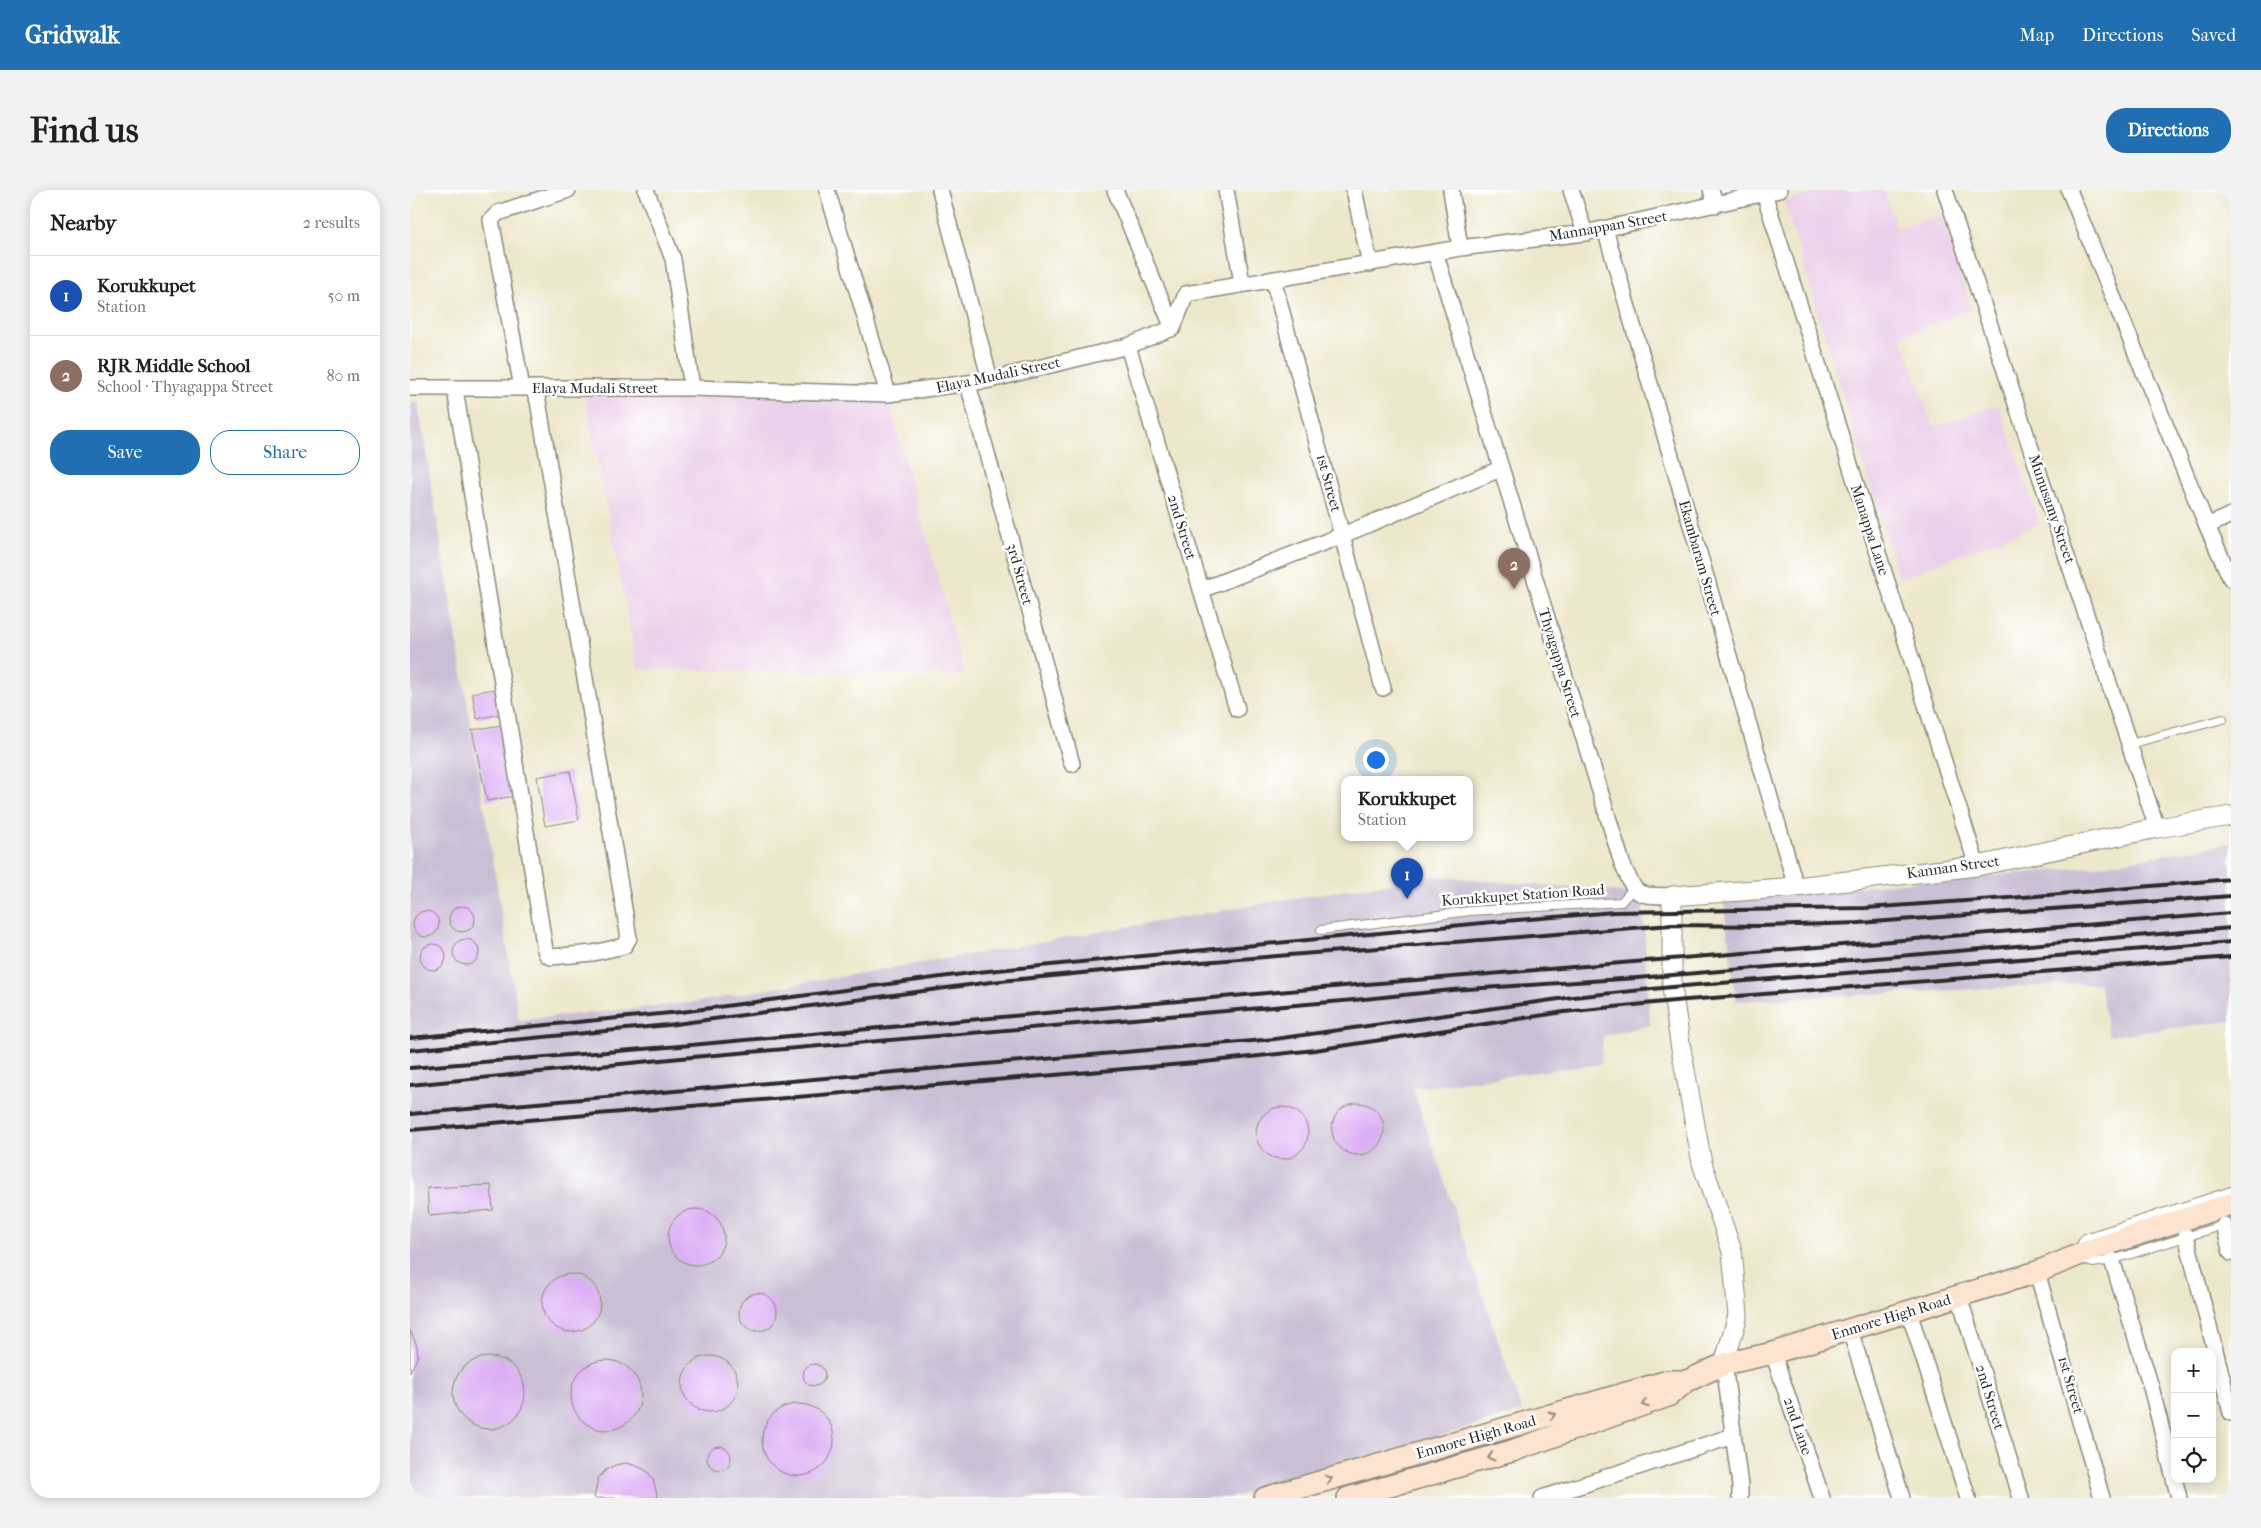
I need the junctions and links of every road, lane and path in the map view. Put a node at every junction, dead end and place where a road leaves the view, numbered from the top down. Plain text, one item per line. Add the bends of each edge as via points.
1 (568, 190) edge
2 (646, 190) edge
3 (827, 190) edge
4 (940, 190) edge
5 (1115, 190) edge
6 (1226, 190) edge
7 (1354, 190) edge
8 (1450, 190) edge
9 (1571, 190) edge
10 (1711, 190) edge
11 (1779, 190) edge
12 (1945, 190) edge
13 (2069, 190) edge
14 (1764, 193) junction
15 (1716, 205) junction
16 (1605, 229) junction
17 (1585, 233) junction
18 (1460, 248) junction
19 (1435, 252) junction
20 (1370, 264) junction
21 (1273, 279) junction
22 (1242, 283) junction
23 (1173, 328) junction
24 (1128, 346) junction
25 (990, 380) junction
26 (968, 384) junction
27 (410, 388) edge
28 (528, 388) junction
29 (692, 388) junction
30 (455, 389) junction
31 (888, 394) junction
32 (1500, 469) junction
33 (2231, 515) edge
34 (2207, 526) junction
35 (1343, 535) junction
36 (2231, 579) edge
37 (1201, 590) junction
38 (1384, 688) dead end
39 (1237, 708) dead end
40 (2223, 719) dead end
41 (2130, 744) junction
42 (1072, 764) dead end
43 (2231, 816) edge
44 (2157, 828) junction
45 (1977, 866) junction
46 (1796, 886) junction
47 (1633, 889) junction
48 (1672, 896) junction
49 (1320, 930) dead end
50 (2231, 1192) edge
51 (2231, 1204) edge
52 (2228, 1224) edge
53 (2186, 1236) junction
54 (2231, 1253) edge
55 (2074, 1256) junction
56 (2112, 1260) junction
57 (2038, 1272) junction
58 (1959, 1296) junction
59 (1909, 1312) junction
60 (1850, 1330) junction
61 (1774, 1353) junction
62 (1724, 1364) junction
63 (1687, 1381) junction
64 (2231, 1413) edge
65 (1733, 1436) junction
66 (1265, 1498) edge
67 (1348, 1498) edge
68 (1542, 1498) edge
69 (1740, 1498) edge
70 (1822, 1498) edge
71 (1902, 1498) edge
72 (1968, 1498) edge
73 (2021, 1498) edge
74 (2102, 1498) edge
75 (2178, 1498) edge

1 - 28 street via 498,213 491,220
2 - 29 street via 673,258
3 - 31 street
4 - 25 street
5 - 23 street
6 - 22 street
7 - 20 street
8 - 18 street
9 - 17 street
10 - 15 street
11 - 14 street, Mannappan Street
12 - 41 street, Munusamy Street
13 - 34 street
14 - 15 street, Mannappan Street
14 - 45 street, Manappa Lane
15 - 16 street, Mannappan Street
16 - 17 street, Mannappan Street
16 - 46 street, Ekambaram Street
17 - 18 street, Mannappan Street
18 - 19 street, Mannappan Street
19 - 20 street
19 - 32 street, Thyagappa Street
20 - 21 street
21 - 22 street
21 - 35 street, 1st Street
22 - 23 street via 1186,294
23 - 24 street, Elaya Mudali Street
24 - 25 street, Elaya Mudali Street
24 - 37 street, 2nd Street
25 - 26 street, Elaya Mudali Street
26 - 31 street, Elaya Mudali Street
26 - 42 street, 3rd Street
27 - 30 street, Elaya Mudali Street
28 - 29 street, Elaya Mudali Street
28 - 30 street, Elaya Mudali Street
28 - 30 street via 538,402 629,938 624,946 552,957 545,950
29 - 31 street, Elaya Mudali Street
32 - 35 street
32 - 47 street, Thyagappa Street via 1622,863
33 - 34 street
34 - 36 street
35 - 37 street
35 - 38 street, 1st Street
37 - 39 street, 2nd Street
40 - 41 lane
41 - 44 street, Munusamy Street
43 - 44 street, Kannan Street
44 - 45 street, Kannan Street
45 - 46 street, Kannan Street
46 - 48 street, Kannan Street
47 - 48 street via 1642,895
47 - 49 lane, Korukkupet Station Road via 1621,902 1470,911
48 - 62 street via 1672,987 1680,1043 1702,1163 1732,1251 1738,1315
50 - 55 lane via 2085,1238
51 - 55 main road, Enmore High Road
52 - 53 lane
52 - 54 street
53 - 56 lane
53 - 64 street
55 - 56 lane via 2093,1263
55 - 57 main road, Enmore High Road
56 - 75 street via 2151,1387
57 - 58 main road, Enmore High Road
57 - 74 street, 1st Street
58 - 59 main road, Enmore High Road
58 - 73 street, 2nd Street
59 - 60 main road, Enmore High Road
59 - 72 street
60 - 61 main road, Enmore High Road
60 - 71 street
61 - 62 main road, Enmore High Road
61 - 70 street, 2nd Lane
62 - 63 main road, Enmore High Road
62 - 65 street
66 -> 63 main road, Enmore High Road via 1668,1381
63 -> 67 main road, Enmore High Road via 1668,1396 1512,1451
65 - 68 street
65 - 69 street

